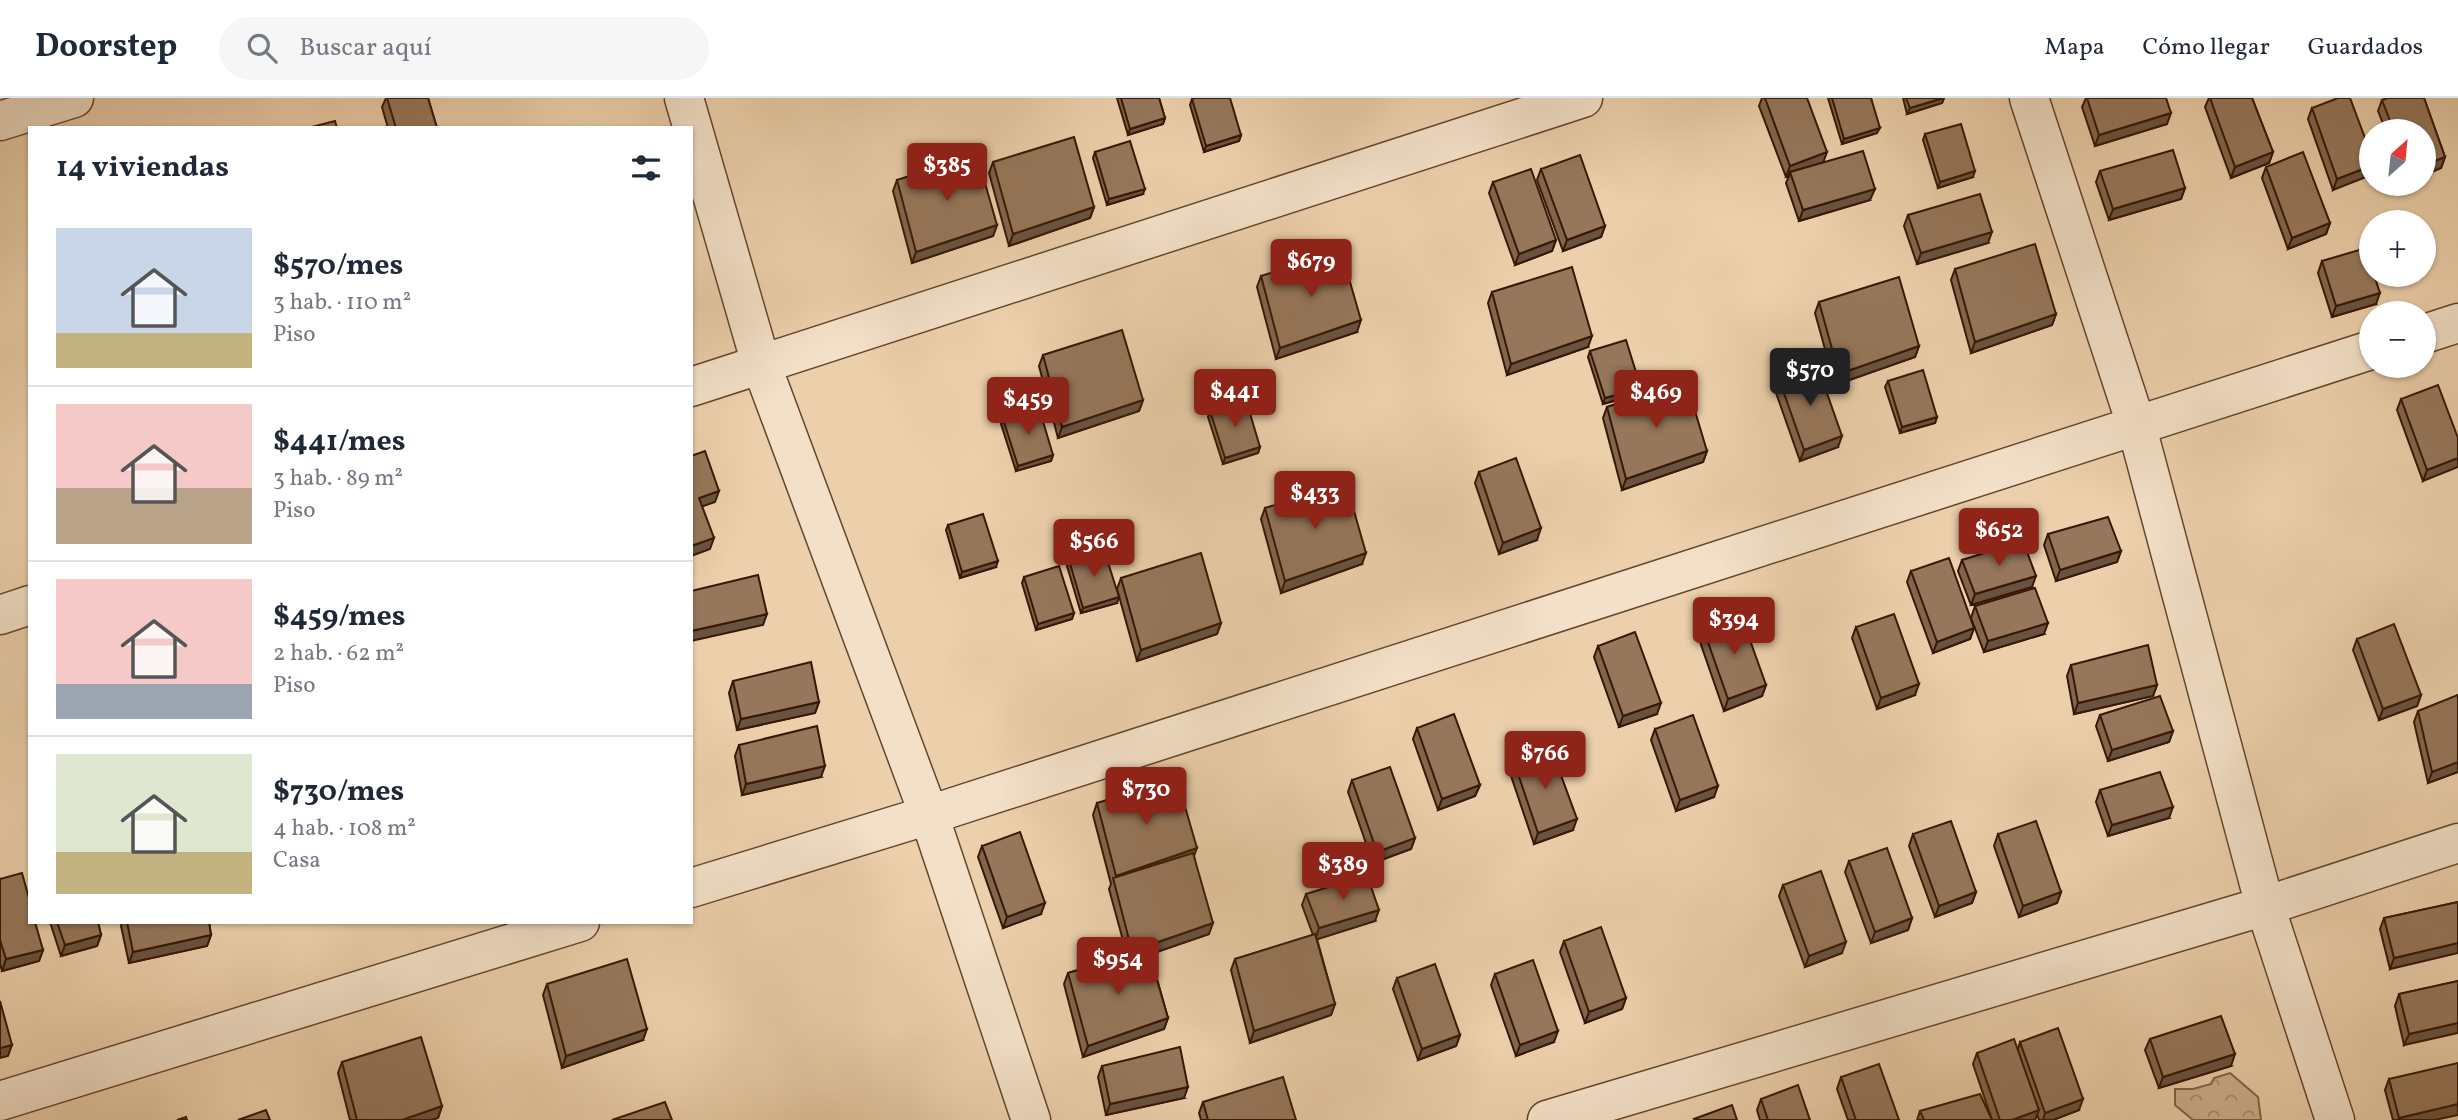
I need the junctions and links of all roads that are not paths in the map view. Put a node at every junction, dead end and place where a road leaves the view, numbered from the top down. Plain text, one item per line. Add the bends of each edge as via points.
1 (74, 98) edge
2 (684, 98) edge
3 (1583, 98) edge
4 (2029, 98) edge
5 (0, 121) edge
6 (692, 126) edge
7 (693, 129) edge
8 (2458, 323) edge
9 (2436, 330) edge
10 (2359, 354) edge
11 (761, 364) junction
12 (693, 386) edge
13 (2136, 425) junction
14 (28, 606) edge
15 (0, 615) edge
16 (929, 815) junction
17 (2458, 843) edge
18 (693, 887) edge
19 (2265, 906) junction
20 (574, 924) edge
21 (0, 1101) edge
22 (1031, 1120) edge
23 (1547, 1120) edge
24 (2335, 1120) edge

1 - 5 street
2 - 6 street
3 - 11 street
4 - 13 street
7 - 11 street
8 - 9 street
10 - 13 street
11 - 12 street
11 - 16 street
13 - 16 street
13 - 19 street
14 - 15 street
16 - 18 street
16 - 22 street
17 - 19 street
19 - 23 street
19 - 24 street
20 - 21 street

